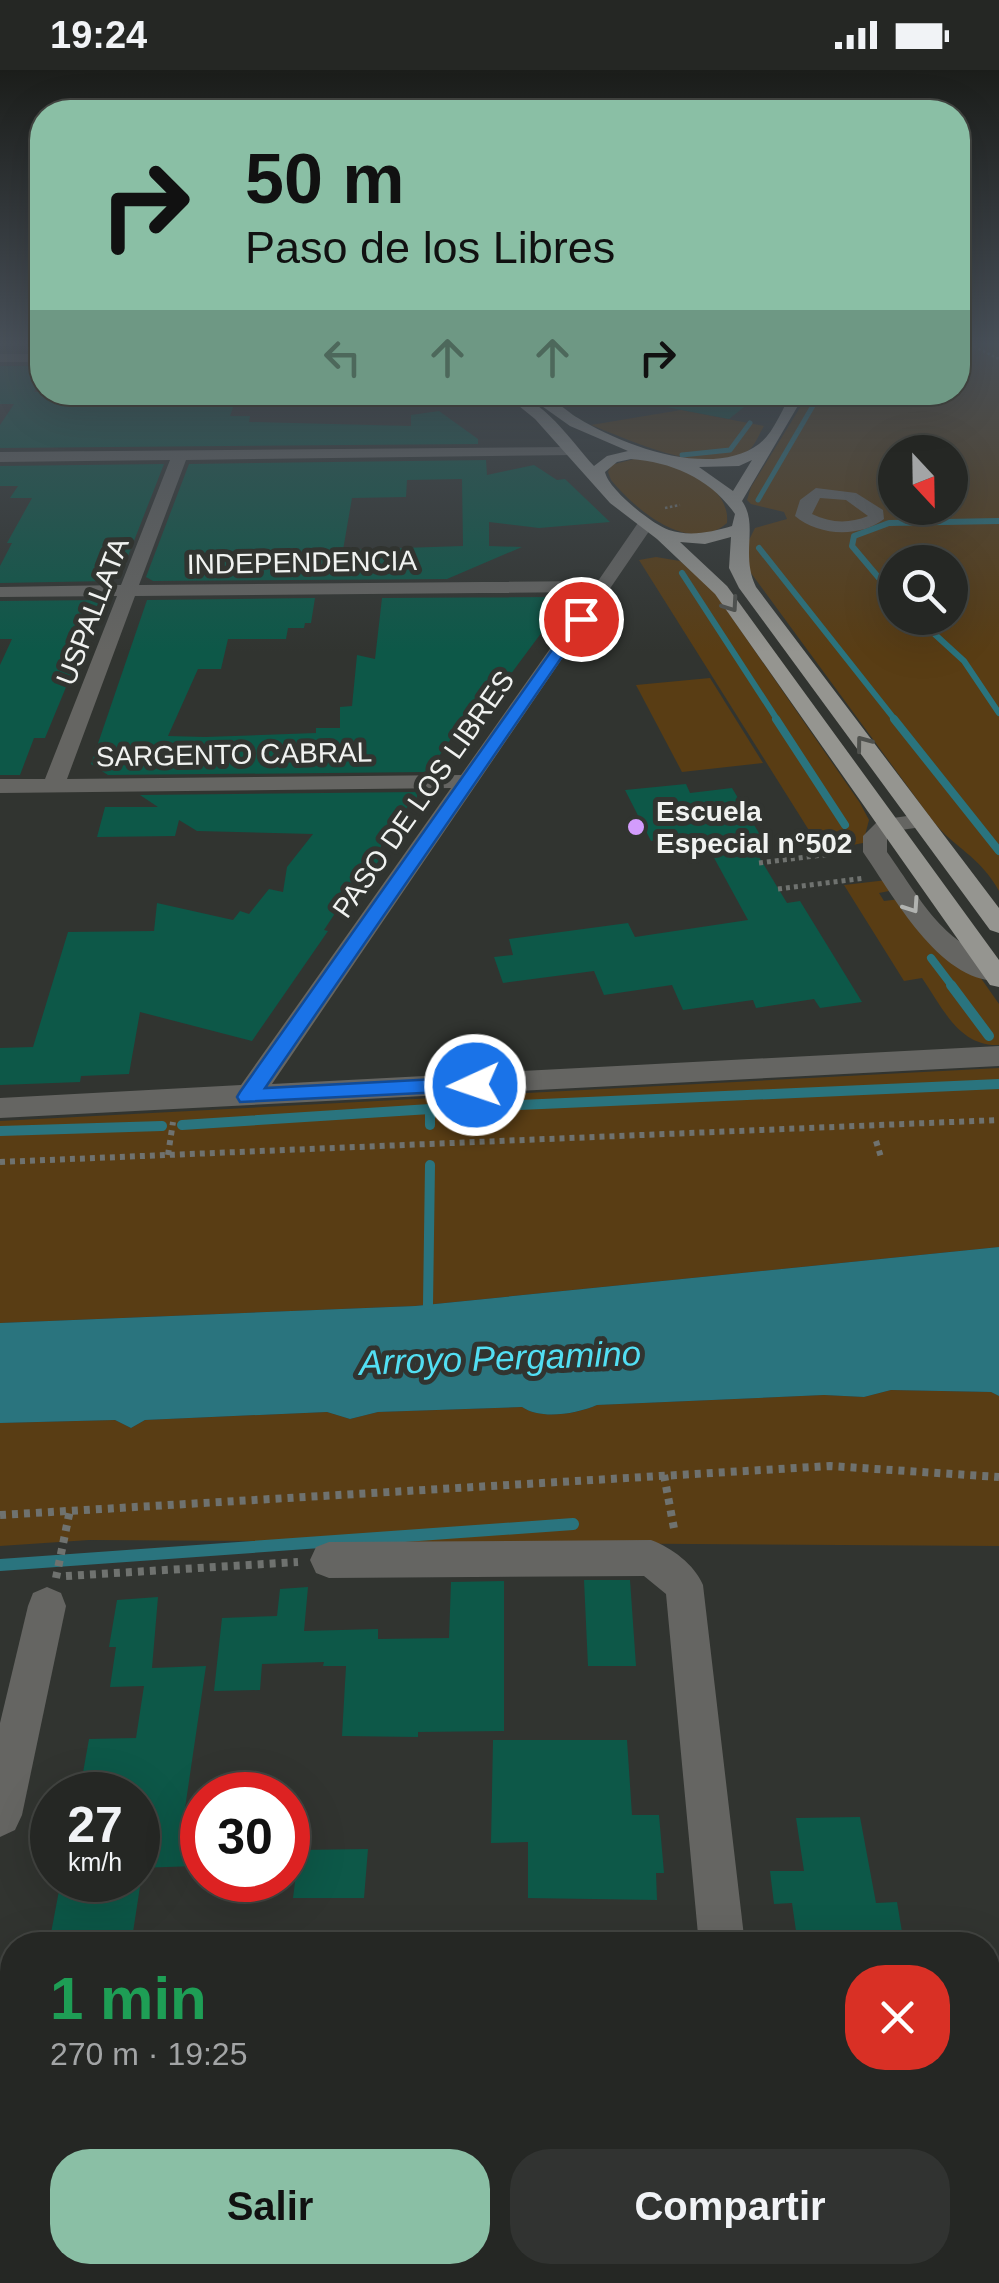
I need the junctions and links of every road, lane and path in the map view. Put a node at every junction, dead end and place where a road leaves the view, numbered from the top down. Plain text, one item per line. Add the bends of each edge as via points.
1 (564, 445) edge
2 (630, 445) edge
3 (766, 446) joint
4 (569, 452) junction
5 (180, 456) junction
6 (0, 457) edge
7 (659, 457) junction
8 (682, 463) junction
9 (599, 483) junction
10 (734, 500) junction
11 (822, 527) joint
12 (655, 530) junction
13 (740, 530) junction
14 (604, 586) junction
15 (129, 591) junction
16 (0, 592) edge
17 (468, 782) junction
18 (54, 785) junction
19 (0, 786) edge
20 (921, 821) junction
21 (887, 825) junction
22 (874, 848) junction
23 (759, 862) dead end
24 (891, 875) junction
25 (778, 889) dead end
26 (999, 925) edge
27 (997, 976) edge
28 (999, 1056) edge
29 (248, 1097) junction
30 (0, 1108) edge
31 (999, 1120) edge
32 (172, 1126) dead end
33 (876, 1140) dead end
34 (168, 1156) junction
35 (881, 1157) dead end
36 (0, 1162) edge
37 (999, 1477) edge
38 (70, 1510) junction
39 (0, 1516) edge
40 (329, 1560) joint
41 (53, 1586) junction
42 (0, 1815) edge
43 (721, 1932) edge

1 - 4 main road
2 - 7 main road
3 - 8 main road via 739,461
3 - 10 main road
4 - 5 street
4 - 9 main road
5 - 6 street
5 - 15 street, USPALLATA
7 - 8 main road
7 - 9 main road via 602,464
8 - 10 main road
9 - 12 main road
10 - 13 main road via 742,514
11 - 11 street via 803,516 816,493 850,496 877,513 854,527
12 - 13 main road via 705,538
12 - 14 street, PASO DE LOS LIBRES
12 -> 21 main road via 720,590
20 -> 13 main road via 748,588 738,568
14 - 15 street, INDEPENDENCIA
14 - 17 street, PASO DE LOS LIBRES
15 - 16 street, INDEPENDENCIA
15 - 18 street, USPALLATA
17 - 18 street, SARGENTO CABRAL
17 - 29 street, PASO DE LOS LIBRES
18 - 19 street, SARGENTO CABRAL
20 - 21 street
20 - 26 main road
21 - 22 street via 875,836
21 - 27 main road
22 - 23 path
22 - 24 street
24 - 25 path
24 -> 27 street via 933,936
28 - 29 street
29 - 30 street
31 - 34 path
32 - 34 path
33 - 35 path
34 - 36 path
37 - 38 path via 830,1466
38 - 39 path
38 - 41 path
40 - 41 path via 118,1570
40 - 43 street via 650,1558 684,1585
41 - 42 street

